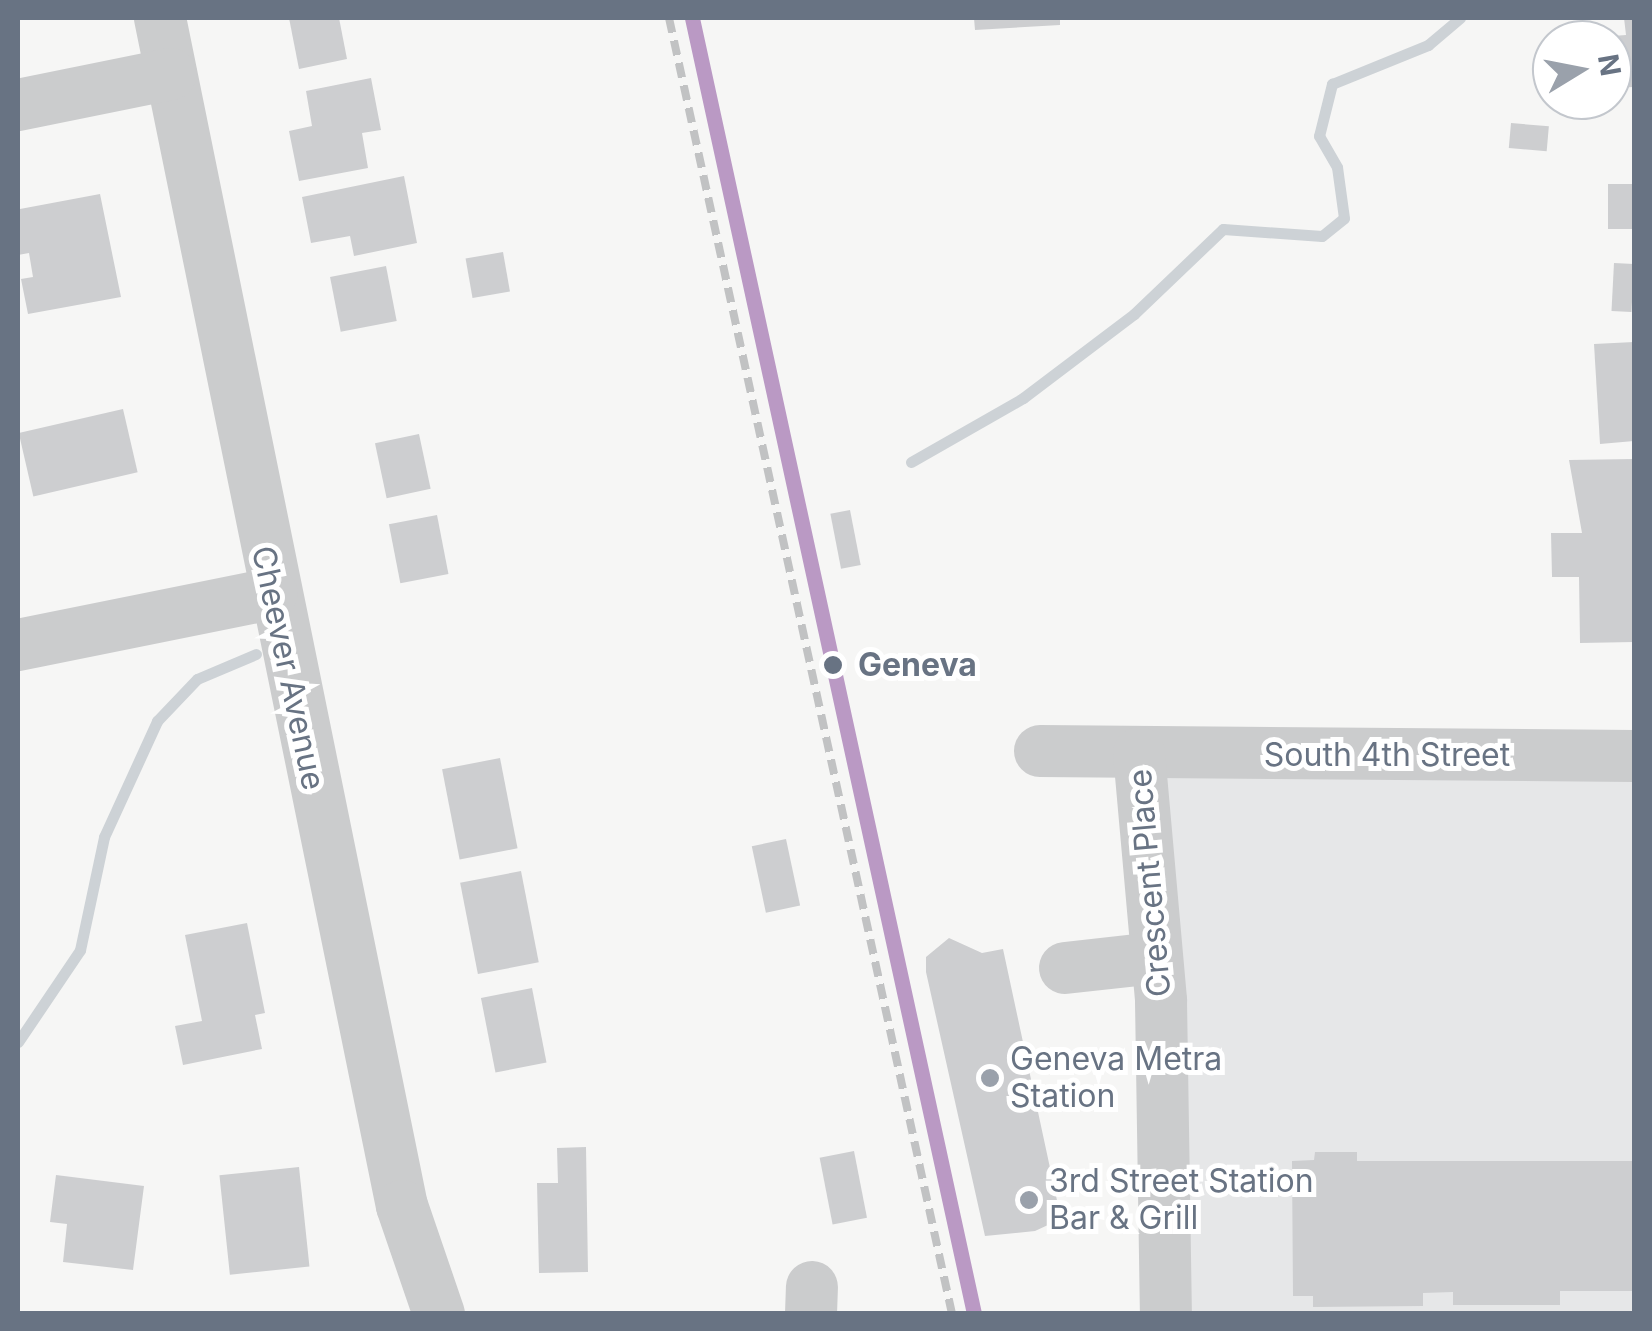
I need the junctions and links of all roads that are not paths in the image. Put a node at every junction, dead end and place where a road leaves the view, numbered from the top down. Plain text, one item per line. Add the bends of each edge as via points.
1 (160, 18) edge
2 (171, 74) junction
3 (18, 105) edge
4 (272, 594) junction
5 (18, 646) edge
6 (1040, 752) dead end
7 (1138, 753) junction
8 (1634, 756) edge
9 (1156, 958) junction
10 (1066, 968) dead end
11 (440, 1314) edge
12 (1166, 1314) edge

1 - 2 street, Cheever Avenue
2 - 3 street
2 - 4 street, Cheever Avenue
4 - 5 street
4 - 11 street, Cheever Avenue via 402,1206
6 - 7 street, South 4th Street
7 - 8 street, South 4th Street
7 - 9 street, Crescent Place
9 - 10 street
9 - 12 street, Crescent Place

